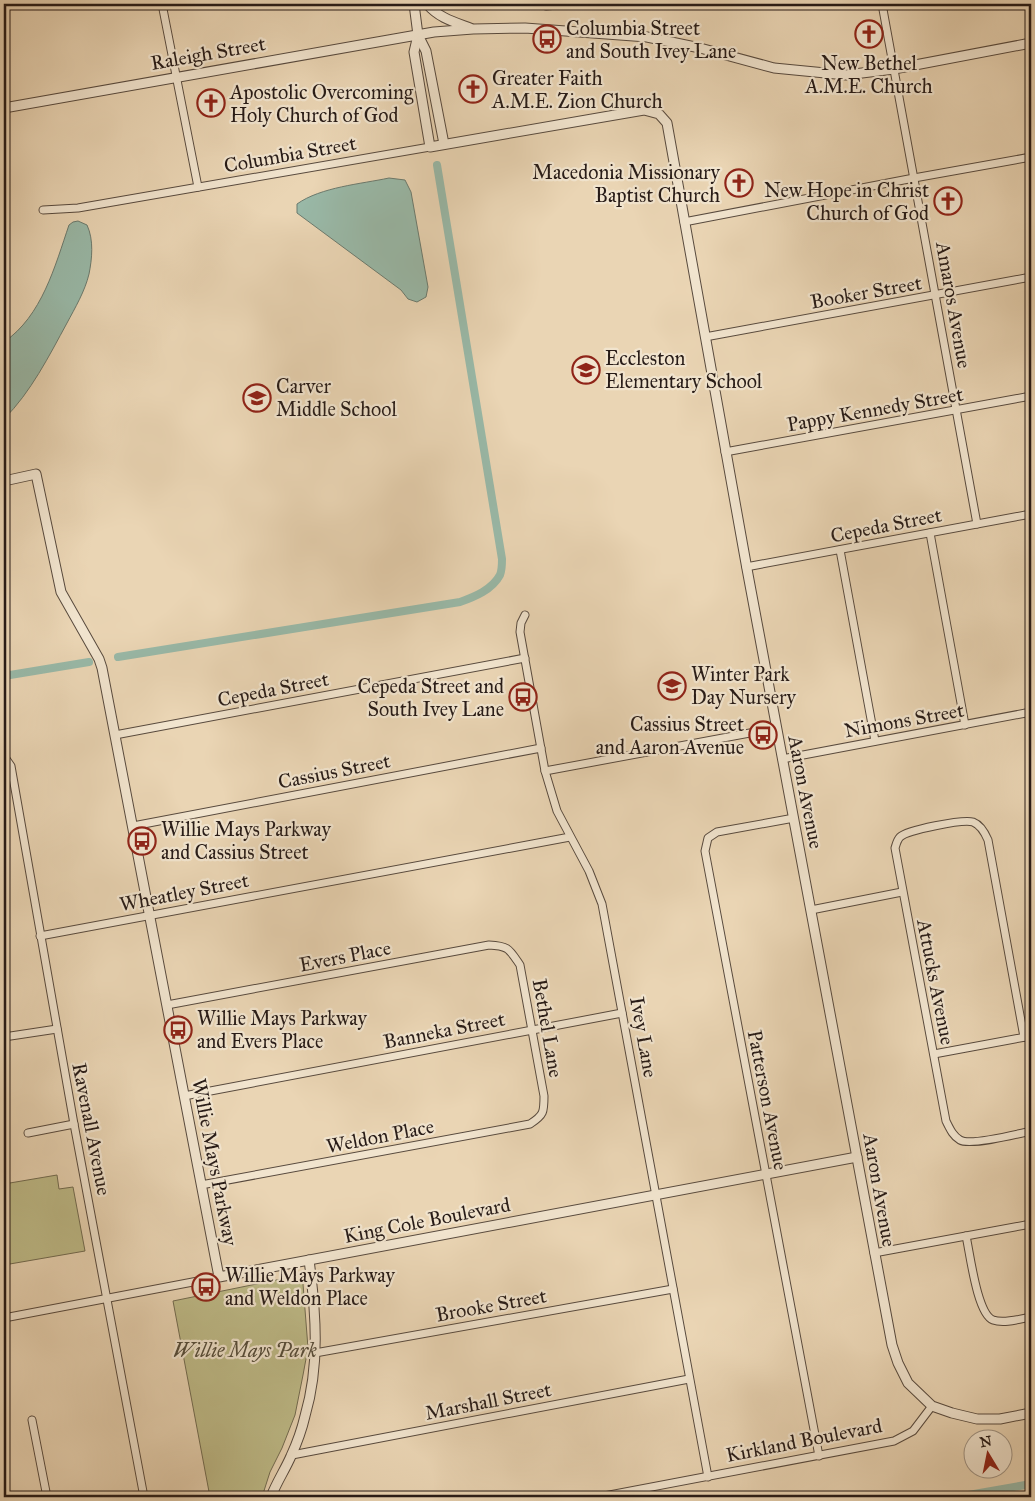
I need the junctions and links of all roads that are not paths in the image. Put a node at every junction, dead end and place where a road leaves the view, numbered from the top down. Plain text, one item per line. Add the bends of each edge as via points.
1 (162, 4) edge
2 (414, 4) edge
3 (427, 4) edge
4 (569, 4) edge
5 (882, 4) edge
6 (546, 6) dead end
7 (473, 28) junction
8 (418, 35) junction
9 (1031, 43) edge
10 (894, 69) junction
11 (176, 77) junction
12 (4, 108) edge
13 (659, 114) joint
14 (444, 144) junction
15 (430, 147) junction
16 (1031, 157) edge
17 (914, 178) junction
18 (198, 187) junction
19 (43, 210) dead end
20 (684, 222) junction
21 (1031, 278) edge
22 (936, 296) junction
23 (705, 337) junction
24 (1031, 396) edge
25 (956, 411) junction
26 (725, 452) junction
27 (4, 480) edge
28 (1031, 514) edge
29 (977, 524) junction
30 (930, 533) junction
31 (840, 550) junction
32 (746, 567) junction
33 (525, 615) dead end
34 (524, 658) junction
35 (1031, 712) edge
36 (965, 725) junction
37 (777, 728) junction
38 (115, 735) junction
39 (875, 741) junction
40 (541, 748) junction
41 (4, 756) edge
42 (782, 758) junction
43 (545, 771) junction
44 (794, 818) junction
45 (133, 826) junction
46 (570, 837) junction
47 (902, 892) junction
48 (811, 910) junction
49 (150, 915) junction
50 (40, 936) junction
51 (520, 966) joint
52 (167, 1005) junction
53 (622, 1013) junction
54 (57, 1029) junction
55 (532, 1030) junction
56 (4, 1037) edge
57 (1028, 1037) edge
58 (934, 1054) junction
59 (184, 1096) junction
60 (544, 1096) joint
61 (74, 1124) junction
62 (1031, 1131) edge
63 (28, 1132) dead end
64 (857, 1158) junction
65 (766, 1174) junction
66 (201, 1185) junction
67 (655, 1195) junction
68 (1031, 1224) edge
69 (966, 1236) junction
70 (874, 1253) junction
71 (309, 1260) junction
72 (219, 1278) junction
73 (673, 1289) junction
74 (108, 1298) junction
75 (1031, 1317) edge
76 (4, 1318) edge
77 (315, 1353) junction
78 (690, 1378) junction
79 (932, 1406) junction
80 (1031, 1413) edge
81 (32, 1420) dead end
82 (292, 1454) junction
83 (819, 1456) junction
84 (708, 1476) junction
85 (47, 1497) edge
86 (144, 1497) edge
87 (271, 1497) edge
88 (599, 1497) edge

1 - 11 street
2 - 8 street
3 - 7 street via 442,17
4 - 6 street
5 - 10 street, Amaros Avenue
7 - 8 street
7 - 10 street via 525,28 647,37 774,68 846,75
8 - 11 street, Raleigh Street
8 - 14 street via 426,51
8 - 15 street via 414,52
9 - 10 street
10 - 17 street, Amaros Avenue
11 - 12 street, Raleigh Street
11 - 18 street
13 - 14 street, Columbia Street via 644,110
13 - 20 street, Aaron Avenue via 667,123
14 - 15 street, Columbia Street
15 - 18 street, Columbia Street
16 - 17 street
17 - 20 street
17 - 22 street, Amaros Avenue
18 - 19 street, Columbia Street via 78,208
20 - 23 street, Aaron Avenue
21 - 22 street, Booker Street
22 - 23 street, Booker Street
22 - 25 street, Amaros Avenue
23 - 26 street, Aaron Avenue
24 - 25 street, Pappy Kennedy Street
25 - 26 street, Pappy Kennedy Street
25 - 29 street, Amaros Avenue
26 - 32 street, Aaron Avenue
27 - 38 street, Willie Mays Parkway via 36,474 61,592 99,659
28 - 29 street, Cepeda Street
29 - 30 street, Cepeda Street
30 - 31 street, Cepeda Street
30 - 36 street
31 - 32 street, Cepeda Street
31 - 39 street
32 - 37 street, Aaron Avenue
33 - 34 street, Ivey Lane via 520,624
34 - 38 street, Cepeda Street
34 - 40 street, Ivey Lane
35 - 36 street, Nimons Street
36 - 39 street, Nimons Street
37 - 42 street, Aaron Avenue
37 - 43 street
38 - 45 street, Willie Mays Parkway
39 - 42 street, Nimons Street
40 - 43 street, Ivey Lane
40 - 45 street, Cassius Street
41 - 50 street, Ravenall Avenue via 11,766
42 - 44 street, Aaron Avenue
43 - 46 street, Ivey Lane via 557,811
44 - 48 street, Aaron Avenue
44 - 65 street, Patterson Avenue via 716,832 708,838 705,851
45 - 49 street, Willie Mays Parkway
46 - 49 street, Wheatley Street
46 - 53 street, Ivey Lane via 602,904
47 - 48 street
47 - 57 street, Attucks Avenue via 895,848 900,837 964,821 974,822 983,830 988,840
47 - 58 street, Attucks Avenue
48 - 64 street, Aaron Avenue
49 - 50 street, Wheatley Street
49 - 52 street, Willie Mays Parkway
50 - 54 street, Ravenall Avenue
51 - 52 street, Evers Place via 503,946 489,946
51 - 55 street, Bethel Lane
52 - 59 street, Willie Mays Parkway
53 - 55 street, Banneka Street
53 - 67 street, Ivey Lane
54 - 56 street
54 - 61 street, Ravenall Avenue
55 - 59 street, Banneka Street
55 - 60 street, Bethel Lane
57 - 58 street
58 - 62 street, Attucks Avenue via 946,1121 951,1132 961,1141 972,1142
59 - 66 street, Willie Mays Parkway
60 - 66 street, Weldon Place via 540,1118 530,1124
61 - 63 street
61 - 74 street, Ravenall Avenue
64 - 65 street, King Cole Boulevard
64 - 70 street, Aaron Avenue
65 - 67 street, King Cole Boulevard
65 - 83 street, Patterson Avenue
66 - 72 street, Willie Mays Parkway
67 - 71 street, King Cole Boulevard
67 - 73 street, Ivey Lane
68 - 69 street
69 - 70 street
69 - 75 street via 980,1304 986,1316 994,1321
70 - 79 street, Aaron Avenue via 898,1363 908,1383
71 - 72 street, King Cole Boulevard
71 - 77 street via 315,1309
72 - 74 street, King Cole Boulevard
73 - 77 street, Brooke Street
73 - 78 street, Ivey Lane
74 - 76 street, King Cole Boulevard
74 - 86 street, Ravenall Avenue
77 - 82 street via 307,1409
78 - 82 street, Marshall Street
78 - 84 street, Ivey Lane
79 - 80 street via 977,1419 1000,1419
79 - 83 street, Kirkland Boulevard via 913,1431 894,1441
81 - 85 street
82 - 87 street
83 - 84 street, Kirkland Boulevard
84 - 88 street, Kirkland Boulevard

